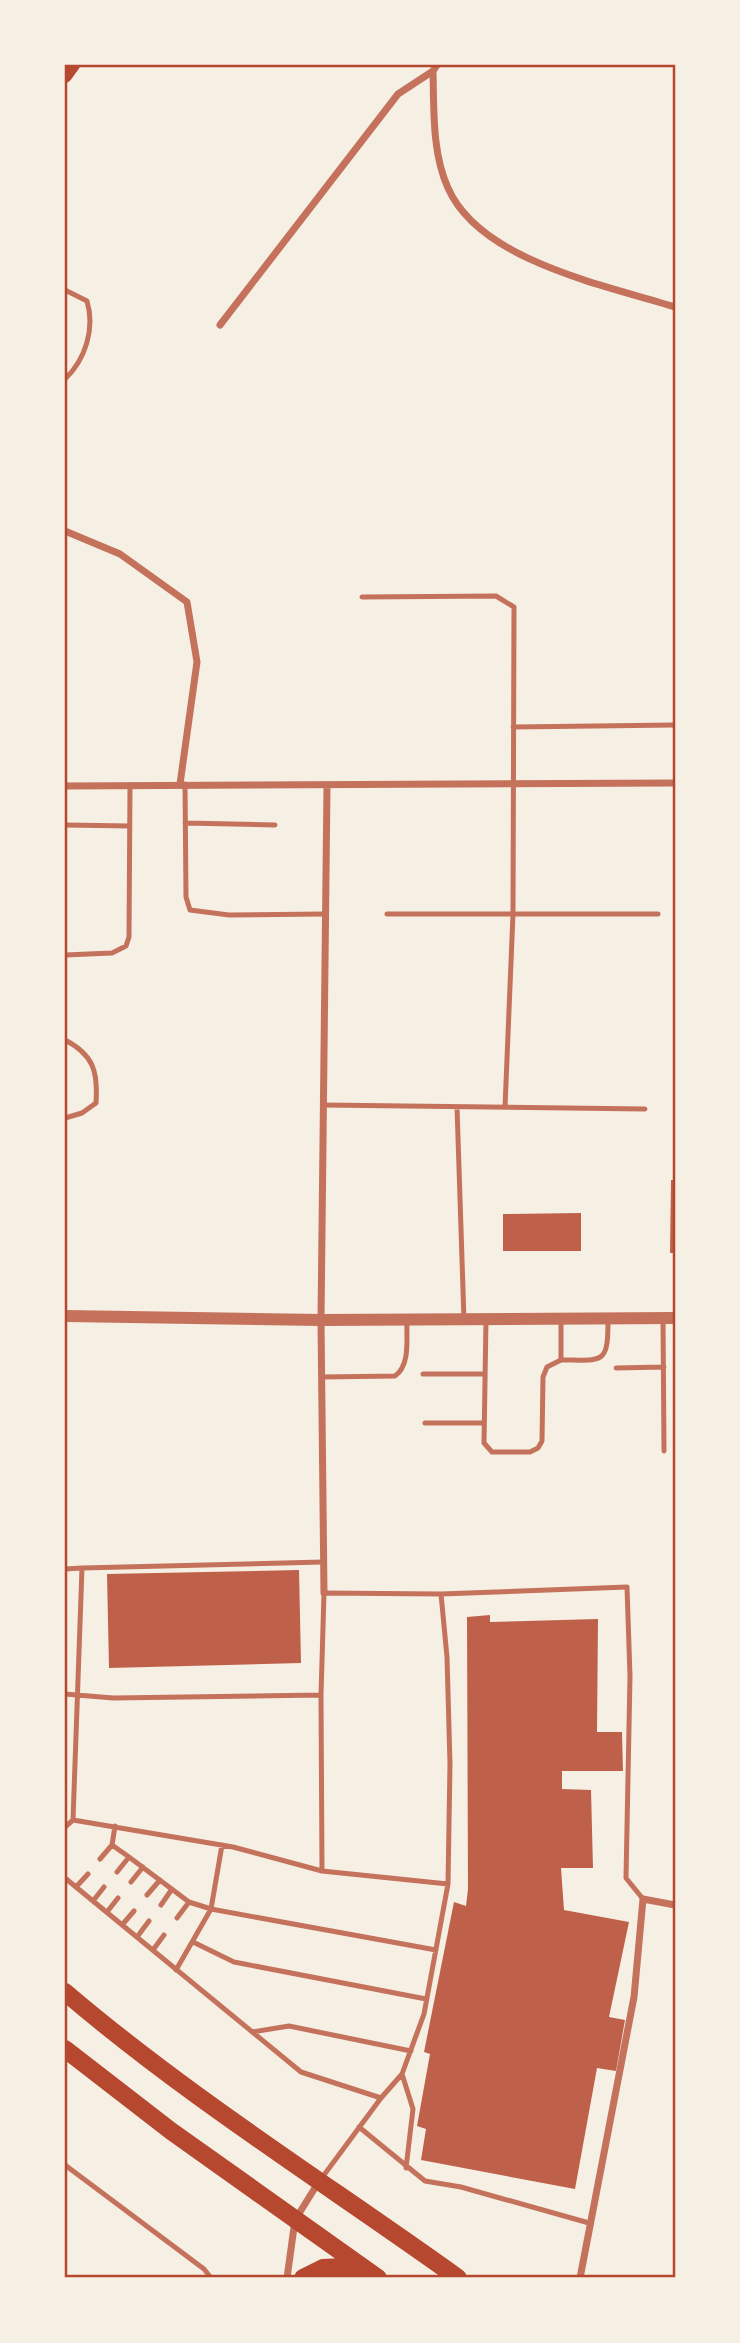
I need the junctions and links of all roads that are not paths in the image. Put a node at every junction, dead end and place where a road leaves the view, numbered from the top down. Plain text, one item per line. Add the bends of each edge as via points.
1 (73, 65) edge
2 (435, 68) edge
3 (65, 76) edge
4 (65, 290) edge
5 (675, 307) edge
6 (220, 325) dead end
7 (65, 379) edge
8 (65, 531) edge
9 (362, 597) dead end
10 (675, 726) edge
11 (513, 727) junction
12 (675, 783) edge
13 (130, 784) junction
14 (183, 784) junction
15 (513, 784) junction
16 (65, 786) edge
17 (327, 786) junction
18 (185, 823) junction
19 (65, 825) edge
20 (275, 825) dead end
21 (130, 826) junction
22 (324, 914) junction
23 (387, 914) dead end
24 (513, 914) junction
25 (658, 914) dead end
26 (65, 955) edge
27 (65, 1040) edge
28 (323, 1105) junction
29 (457, 1107) junction
30 (505, 1107) junction
31 (645, 1109) dead end
32 (65, 1118) edge
33 (65, 1316) edge
34 (669, 1318) edge
35 (486, 1319) junction
36 (561, 1319) junction
37 (608, 1319) junction
38 (321, 1320) junction
39 (407, 1320) junction
40 (464, 1320) junction
41 (561, 1360) junction
42 (664, 1367) junction
43 (616, 1368) dead end
44 (424, 1374) dead end
45 (485, 1374) junction
46 (322, 1377) junction
47 (425, 1423) dead end
48 (484, 1423) junction
49 (664, 1451) dead end
50 (323, 1562) junction
51 (65, 1569) edge
52 (82, 1569) junction
53 (324, 1593) junction
54 (441, 1594) junction
55 (65, 1694) edge
56 (77, 1694) junction
57 (321, 1695) junction
58 (65, 1755) edge
59 (74, 1755) junction
60 (73, 1820) junction
61 (115, 1826) junction
62 (65, 1827) edge
63 (113, 1844) junction
64 (222, 1845) junction
65 (129, 1857) junction
66 (100, 1859) dead end
67 (142, 1867) junction
68 (322, 1871) junction
69 (117, 1872) dead end
70 (88, 1874) dead end
71 (65, 1878) edge
72 (160, 1880) junction
73 (131, 1882) dead end
74 (448, 1884) junction
75 (76, 1887) junction
76 (104, 1887) dead end
77 (172, 1889) junction
78 (147, 1895) dead end
79 (118, 1898) dead end
80 (643, 1899) junction
81 (93, 1901) junction
82 (189, 1902) junction
83 (161, 1905) dead end
84 (675, 1905) edge
85 (211, 1909) junction
86 (134, 1911) dead end
87 (107, 1912) junction
88 (177, 1918) dead end
89 (149, 1922) dead end
90 (122, 1925) junction
91 (164, 1936) dead end
92 (137, 1937) junction
93 (193, 1942) junction
94 (153, 1950) junction
95 (436, 1950) junction
96 (176, 1970) junction
97 (65, 1992) edge
98 (426, 1999) junction
99 (252, 2032) junction
100 (65, 2049) edge
101 (411, 2051) junction
102 (402, 2074) junction
103 (381, 2098) junction
104 (359, 2127) junction
105 (65, 2165) edge
106 (406, 2168) junction
107 (320, 2180) junction
108 (295, 2220) junction
109 (589, 2223) junction
110 (371, 2275) edge
111 (211, 2278) edge
112 (288, 2278) edge
113 (303, 2278) edge
114 (458, 2278) edge
115 (579, 2278) edge

1 - 3 main road
2 - 5 street via 435,135 448,189 480,231 524,259
2 - 6 street via 397,94
4 - 7 lane via 87,301 92,320 82,355
8 - 14 street via 120,554 187,603 197,662
9 - 11 lane via 496,596 514,607
10 - 11 lane
11 - 15 lane
12 - 15 street
13 - 14 street
13 - 16 street
13 - 21 lane
14 - 17 street
14 - 18 lane
15 - 17 street
15 - 24 lane
17 - 22 street
18 - 20 lane
18 - 22 lane via 190,910 229,915
19 - 21 lane
21 - 26 lane via 126,946 112,953
22 - 28 street
23 - 24 lane
24 - 25 lane
24 - 30 lane
27 - 32 lane via 94,1066 97,1081 96,1103
28 - 29 lane
28 - 38 street
29 - 30 lane
29 - 40 lane
30 - 31 lane
33 - 38 street
34 - 37 street
34 - 42 lane
35 - 36 street
35 - 40 street
35 - 45 lane
36 - 37 street
36 - 41 lane
37 - 41 lane via 608,1348 603,1356
38 - 39 street
38 - 46 street
39 - 40 street
39 - 46 lane via 404,1365 395,1376
41 - 48 lane via 547,1367 543,1377 538,1448 492,1452 484,1443
42 - 43 lane
42 - 49 lane
44 - 45 lane
45 - 48 lane
46 - 50 street
47 - 48 lane
50 - 52 lane
50 - 53 street
51 - 52 lane
52 - 56 lane
53 - 54 lane
53 - 57 lane
54 - 74 lane via 450,1764
54 - 80 lane via 627,1587 626,1878
55 - 56 lane
56 - 57 lane via 113,1698
56 - 59 lane
57 - 68 lane
58 - 59 lane
59 - 60 lane
60 - 61 lane
60 - 62 lane
61 - 63 lane
61 - 64 lane
63 - 65 lane
63 - 66 lane
64 - 68 lane
64 - 85 lane
65 - 67 lane
65 - 69 lane
67 - 72 lane
67 - 73 lane
68 - 74 lane
70 - 75 lane
71 - 75 lane
72 - 77 lane
72 - 78 lane
74 - 95 lane
75 - 81 lane
76 - 81 lane
77 - 82 lane
77 - 83 lane
79 - 87 lane
80 - 84 street
80 - 109 street via 634,1997
81 - 87 lane
82 - 85 lane
82 - 88 lane
85 - 93 lane
85 - 95 lane
86 - 90 lane
87 - 90 lane
89 - 92 lane
90 - 92 lane
91 - 94 lane
92 - 94 lane
93 - 96 lane
93 - 98 lane via 234,1962
94 - 96 lane
95 - 98 lane
96 - 99 lane
97 - 107 main road via 189,2089
98 - 101 lane
99 - 101 lane via 289,2026
99 - 103 lane via 301,2072
100 - 108 main road
101 - 102 lane
102 - 103 lane
102 - 106 lane via 413,2109
103 - 104 lane
104 - 106 lane
104 - 107 lane
105 - 111 lane
106 - 109 lane via 425,2181
107 - 108 street
107 - 114 main road
108 - 110 main road
108 - 112 street
109 - 115 street
110 - 113 main road via 323,2268

